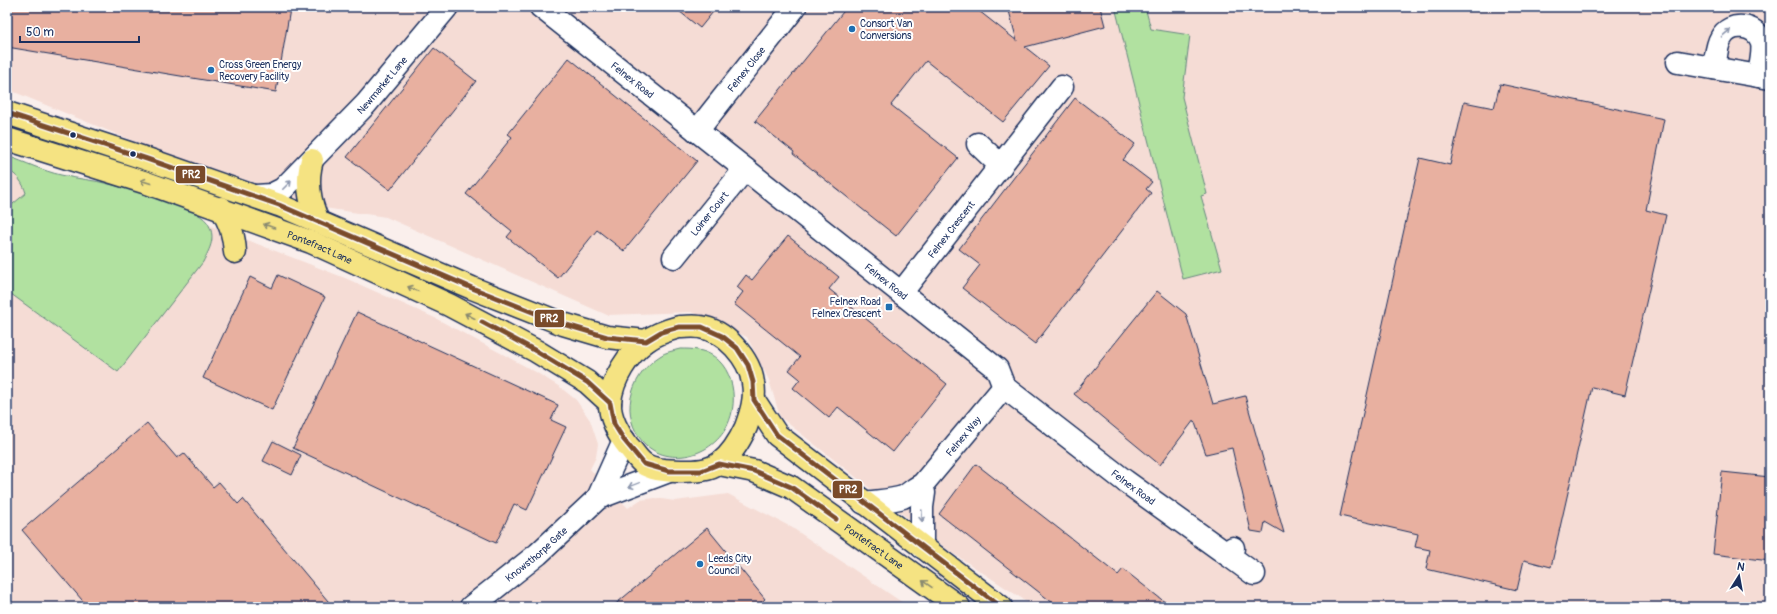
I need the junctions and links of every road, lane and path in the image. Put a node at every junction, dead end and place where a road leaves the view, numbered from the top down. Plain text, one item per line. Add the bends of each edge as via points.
1 (447, 7) edge
2 (541, 7) edge
3 (795, 7) edge
4 (1678, 62) dead end
5 (1714, 68) junction
6 (1764, 77) edge
7 (1062, 87) dead end
8 (7, 113) edge
9 (697, 131) junction
10 (7, 139) edge
11 (978, 144) dead end
12 (312, 160) junction
13 (1001, 166) junction
14 (745, 168) junction
15 (256, 196) junction
16 (221, 208) junction
17 (318, 221) junction
18 (235, 252) dead end
19 (674, 257) dead end
20 (901, 293) junction
21 (646, 341) junction
22 (1004, 387) junction
23 (754, 400) junction
24 (610, 403) junction
25 (624, 440) junction
26 (719, 464) junction
27 (669, 471) junction
28 (922, 485) junction
29 (598, 498) junction
30 (864, 503) junction
31 (922, 547) junction
32 (1254, 574) dead end
33 (471, 607) edge
34 (959, 607) edge
35 (1001, 607) edge

1 - 12 street, Newmarket Lane via 366,104
2 - 9 street, Felnex Road
3 - 9 street, Felnex Close
4 - 5 street
5 - 6 street
5 -> 6 street via 1718,46 1724,33 1744,26 1751,29 1761,41
7 - 13 street, Felnex Crescent
8 - 15 highway
9 - 14 street, Felnex Road
16 -> 10 highway, Pontefract Lane
11 - 13 street
15 -> 12 street, Newmarket Lane via 271,195 282,190
12 - 17 highway via 308,173 310,198
13 - 20 street, Felnex Crescent
14 - 19 street, Loiner Court
14 - 20 street, Felnex Road
15 - 17 highway
16 - 18 highway via 229,222
24 -> 16 highway, Pontefract Lane via 587,382 536,351 449,305 311,242
17 - 21 highway via 472,288 563,324 607,337
20 - 22 street, Felnex Road via 997,368
21 - 23 highway via 679,326 702,327 722,336 737,348 748,366 753,382
21 - 24 highway via 630,356 619,374
22 - 28 street, Felnex Way
22 - 32 street, Felnex Road via 1125,481 1230,552
23 - 26 highway via 742,436 733,451
23 - 30 highway via 777,435
24 - 25 highway via 614,424
25 - 27 highway via 644,464
25 - 29 street, Knowsthorpe Gate
26 - 27 highway via 701,471
34 -> 26 highway, Pontefract Lane via 791,487 754,471
27 -> 29 street, Knowsthorpe Gate
28 - 30 street, Felnex Way via 905,496
28 -> 31 street
29 - 33 street, Knowsthorpe Gate via 538,554
30 - 31 highway
31 - 35 highway

